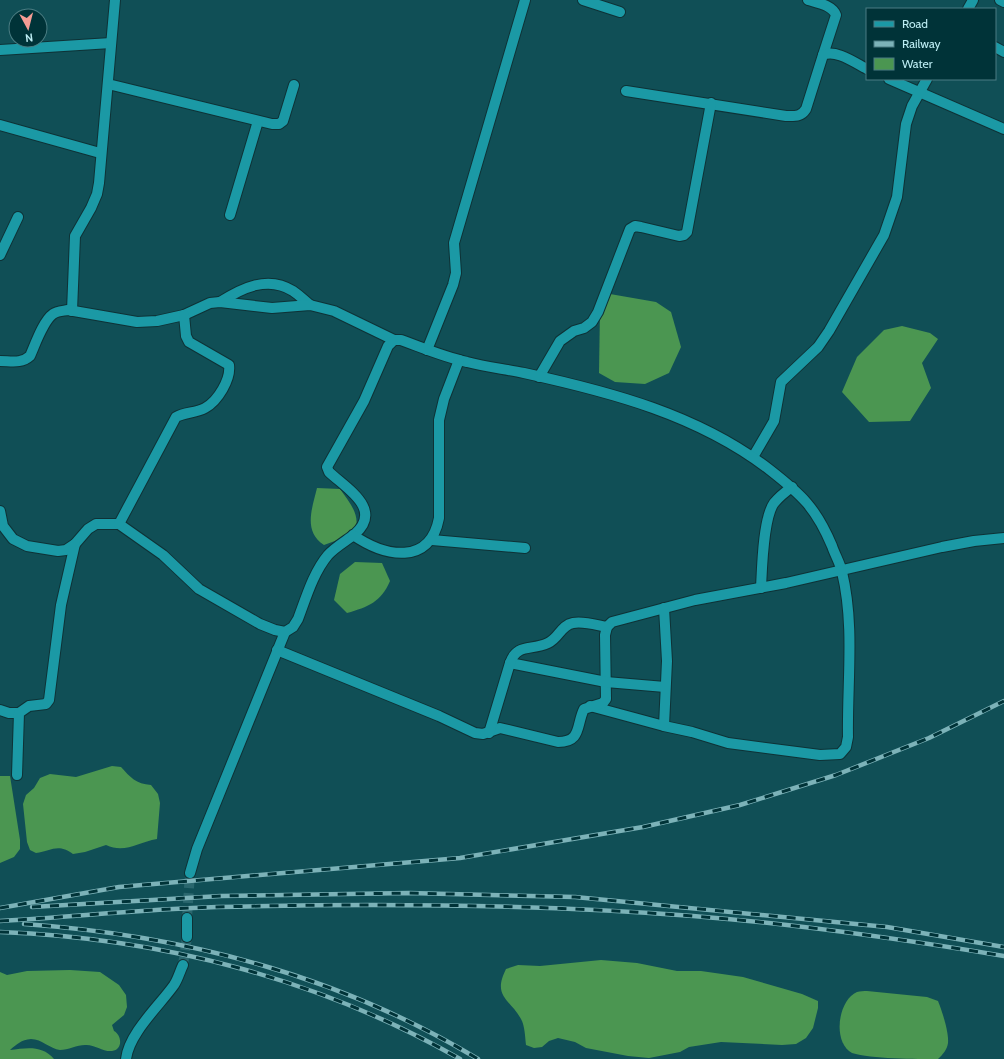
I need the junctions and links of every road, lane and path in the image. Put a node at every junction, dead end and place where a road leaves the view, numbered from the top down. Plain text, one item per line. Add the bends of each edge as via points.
1 (115, 0) edge
2 (525, 0) edge
3 (583, 0) edge
4 (808, 0) edge
5 (1000, 0) edge
6 (1004, 2) edge
7 (620, 12) dead end
8 (111, 43) junction
9 (0, 50) edge
10 (823, 55) junction
11 (866, 68) edge
12 (891, 80) edge
13 (926, 80) edge
14 (108, 84) junction
15 (294, 85) dead end
16 (626, 91) dead end
17 (918, 93) junction
18 (711, 103) junction
19 (258, 121) junction
20 (0, 125) edge
21 (1004, 129) edge
22 (100, 153) junction
23 (230, 215) dead end
24 (18, 217) dead end
25 (0, 255) edge
26 (220, 302) junction
27 (310, 305) junction
28 (72, 311) junction
29 (184, 315) junction
30 (394, 340) junction
31 (427, 350) junction
32 (459, 360) junction
33 (0, 361) edge
34 (539, 377) junction
35 (753, 457) junction
36 (792, 487) junction
37 (0, 511) edge
38 (119, 524) junction
39 (353, 535) junction
40 (1004, 538) edge
41 (432, 540) junction
42 (75, 544) junction
43 (525, 548) dead end
44 (842, 570) junction
45 (761, 588) junction
46 (664, 608) junction
47 (607, 627) junction
48 (284, 632) junction
49 (277, 650) junction
50 (510, 663) junction
51 (606, 682) junction
52 (665, 687) junction
53 (590, 706) junction
54 (0, 710) edge
55 (19, 713) junction
56 (664, 726) junction
57 (489, 733) junction
58 (17, 775) dead end
59 (190, 873) tunnel mouth
60 (187, 918) tunnel mouth
61 (187, 937) tunnel mouth
62 (183, 965) tunnel mouth
63 (126, 1059) edge

1 - 8 street
2 - 31 street via 454,243 456,273 453,285
3 - 7 street
4 - 10 street via 834,10 836,15
5 - 6 street
8 - 9 street
8 - 14 street
10 - 11 street via 828,52 835,53
10 - 18 street via 803,114 786,116
12 - 17 street
13 - 17 street
14 - 19 street
14 - 22 street
15 - 19 street via 283,121 272,124
16 - 18 street
17 - 21 street
17 - 35 street via 906,124 897,196 884,235 818,347 781,382 774,421
18 - 34 street via 688,232 679,236 635,226 630,229 592,322 560,341
19 - 23 street
20 - 22 street
22 - 28 street via 97,194 75,236
24 - 25 street
26 - 27 street via 272,308
26 - 27 street via 248,286 264,284 292,291
26 - 29 street via 210,303
27 - 30 street via 334,310
28 - 29 street via 137,322
28 - 33 street via 60,311 47,320 30,356 25,360
29 - 38 street via 189,342 229,365 229,377 212,403 205,408 184,412 176,417
30 - 31 street via 401,340
30 - 39 street via 388,346 364,401 327,467 364,506 362,528
31 - 32 street
32 - 34 street
32 - 41 street via 439,420 439,518
34 - 35 street via 627,400 687,421 718,435
35 - 36 street
36 - 44 street via 816,513
36 - 45 street via 772,505 765,536
37 - 42 street via 3,526 13,539 27,546 66,550
38 - 42 street via 96,524
38 - 48 street via 163,555 187,580 209,596 260,624
39 - 41 street via 375,548 407,552 418,550
39 - 48 street via 329,554 322,564 298,619 293,627
40 - 44 street via 942,547
41 - 43 street
42 - 55 street via 61,605 49,700 46,704 29,706
44 - 45 street
44 - 56 street via 850,650 848,738 846,747 840,754 820,755 728,743
45 - 46 street via 717,595
46 - 47 street via 618,620
46 - 52 street via 667,661
47 - 50 street via 581,623 565,625 548,644 518,650 512,655
47 - 51 street
48 - 49 street
49 - 57 street via 476,733
49 - 59 street via 197,849
50 - 51 street
50 - 57 street
51 - 52 street
51 - 53 street via 606,699 603,703
52 - 56 street
53 - 56 street
53 - 57 street via 584,708 577,733 566,742 505,729 496,729
54 - 55 street
55 - 58 street
60 - 61 street
62 - 63 street via 175,984 134,1039

